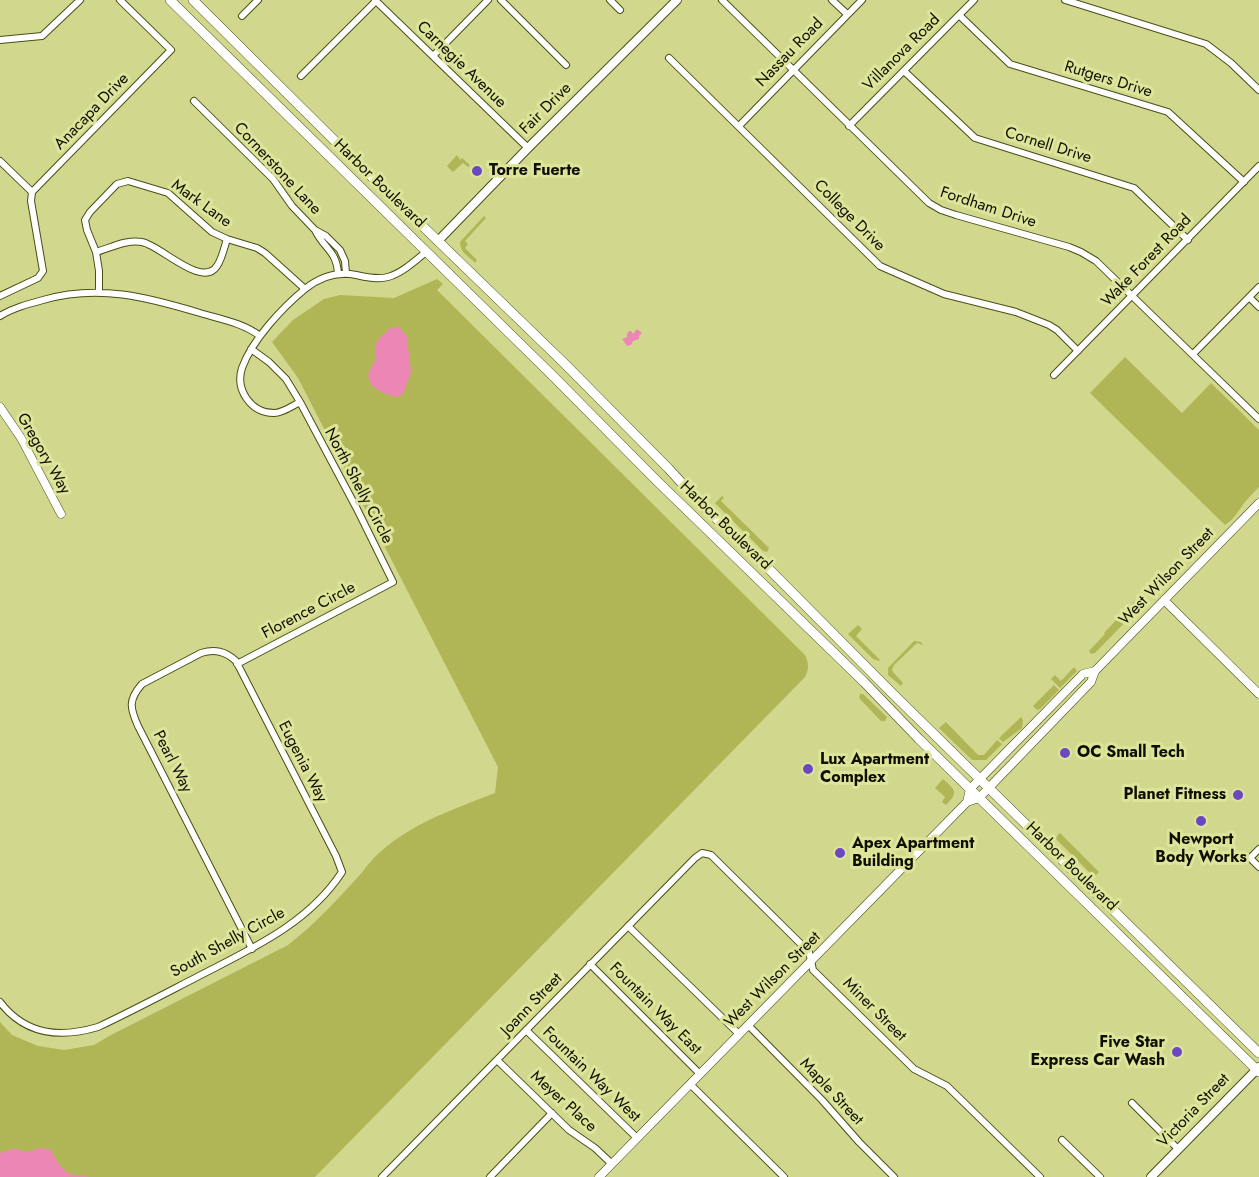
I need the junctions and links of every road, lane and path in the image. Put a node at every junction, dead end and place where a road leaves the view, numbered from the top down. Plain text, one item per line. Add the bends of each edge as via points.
1 (80, 0) edge
2 (120, 0) edge
3 (170, 0) edge
4 (193, 0) edge
5 (258, 0) edge
6 (488, 0) edge
7 (501, 0) edge
8 (610, 0) edge
9 (676, 0) edge
10 (722, 0) edge
11 (832, 0) edge
12 (862, 0) edge
13 (974, 0) edge
14 (1065, 0) edge
15 (376, 1) edge
16 (620, 9) dead end
17 (847, 14) junction
18 (959, 15) junction
19 (242, 16) dead end
20 (0, 40) edge
21 (433, 56) junction
22 (669, 58) dead end
23 (566, 65) dead end
24 (793, 70) junction
25 (904, 71) junction
26 (301, 75) dead end
27 (1259, 90) edge
28 (194, 101) dead end
29 (739, 126) junction
30 (849, 126) junction
31 (528, 148) junction
32 (0, 161) edge
33 (1259, 166) edge
34 (1244, 182) junction
35 (32, 192) junction
36 (315, 230) junction
37 (226, 239) junction
38 (1188, 240) junction
39 (438, 241) junction
40 (333, 242) junction
41 (327, 248) junction
42 (96, 252) junction
43 (426, 252) junction
44 (338, 274) junction
45 (346, 274) junction
46 (1259, 287) edge
47 (305, 289) junction
48 (99, 292) junction
49 (0, 296) edge
50 (1132, 296) junction
51 (1249, 297) junction
52 (1259, 307) edge
53 (0, 316) edge
54 (260, 336) junction
55 (251, 349) junction
56 (1078, 351) junction
57 (1193, 354) junction
58 (1054, 375) dead end
59 (300, 402) junction
60 (0, 408) edge
61 (1259, 419) edge
62 (1259, 503) edge
63 (62, 514) dead end
64 (393, 582) joint
65 (1164, 600) junction
66 (237, 664) junction
67 (1095, 670) junction
68 (1259, 694) edge
69 (979, 779) junction
70 (989, 788) junction
71 (970, 789) junction
72 (979, 798) junction
73 (967, 802) junction
74 (1259, 849) edge
75 (702, 853) joint
76 (1259, 867) edge
77 (342, 872) joint
78 (628, 926) junction
79 (252, 949) junction
80 (811, 961) junction
81 (590, 964) junction
82 (0, 1002) edge
83 (748, 1025) junction
84 (526, 1030) junction
85 (739, 1034) junction
86 (1259, 1053) edge
87 (497, 1060) junction
88 (1258, 1070) edge
89 (700, 1074) junction
90 (690, 1084) junction
91 (1132, 1103) dead end
92 (552, 1113) junction
93 (637, 1138) junction
94 (1062, 1140) dead end
95 (1178, 1149) junction
96 (612, 1164) junction
97 (382, 1177) edge
98 (490, 1177) edge
99 (600, 1177) edge
100 (784, 1177) edge
101 (894, 1177) edge
102 (1040, 1177) edge
103 (1100, 1177) edge
104 (1151, 1177) edge

1 - 20 street via 42,36
2 - 35 street, Anacapa Drive via 171,50
3 - 43 main road, Harbor Boulevard
4 - 39 main road, Harbor Boulevard
5 - 19 street
6 - 21 street
7 - 23 street
8 - 16 street
9 - 31 main road, Fair Drive
10 - 24 street, Fordham Drive
11 - 17 street
12 - 17 street, Nassau Road
13 - 18 street, Villanova Road
14 - 27 street via 1206,44
15 - 21 street, Carnegie Avenue
15 - 26 street
17 - 24 street, Nassau Road
18 - 25 street, Villanova Road
18 - 34 street, Rutgers Drive via 1010,64 1168,112
21 - 31 street, Carnegie Avenue
22 - 29 street, College Drive
24 - 29 street, Nassau Road
24 - 30 street, Fordham Drive
25 - 30 street, Villanova Road
25 - 38 street, Cornell Drive via 975,138 1134,188
28 - 36 street, Cornerstone Lane via 273,180
29 - 56 street, College Drive via 880,266 944,294 1016,312 1049,325
30 - 50 street, Fordham Drive via 935,207 1081,252 1100,264
31 - 39 main road, Fair Drive
32 - 35 street
33 - 34 street, Wake Forest Road
34 - 38 street, Wake Forest Road
35 - 49 street via 43,271 38,278
36 - 40 street, Cornerstone Lane
36 - 41 street, Cornerstone Lane
37 - 42 street via 218,265 212,272 203,273 142,242
37 - 42 street, Mark Lane via 208,229 168,193 128,181 117,184 85,220
37 - 47 street, Mark Lane via 266,253
38 - 50 street, Wake Forest Road
39 - 43 main road
39 - 69 main road, Harbor Boulevard
40 - 41 street
40 - 45 street via 342,255
41 - 44 street, Cornerstone Lane via 335,257
42 - 48 street, Mark Lane
43 - 45 street via 388,277
43 - 71 main road, Harbor Boulevard
44 - 45 street
44 - 47 street
46 - 51 street
47 - 54 street
48 - 53 street via 54,297
48 - 54 street via 145,297 232,322
50 - 56 street, Wake Forest Road
50 - 57 street, Fordham Drive
51 - 52 street
51 - 57 street
54 - 55 street
55 - 59 street, North Shelly Circle via 279,371
55 - 59 street via 240,379 253,406 280,412
56 - 58 street, Wake Forest Road
57 - 61 street, Fordham Drive
59 - 64 street, North Shelly Circle
60 - 63 street, Gregory Way
62 - 65 street, West Wilson Street
64 - 66 street, Florence Circle
65 - 67 street, West Wilson Street
65 - 68 street
66 - 77 street, Eugenia Way
66 - 79 street, Pearl Way via 225,652 201,653 142,684 133,696 131,708
67 - 69 street, West Wilson Street via 1083,674
67 - 70 street, West Wilson Street via 1091,682
69 - 70 main road, Harbor Boulevard
69 - 71 street, West Wilson Street
70 - 72 street, West Wilson Street
70 - 86 main road, Harbor Boulevard
71 - 72 main road, Harbor Boulevard
71 - 73 street, West Wilson Street
72 - 73 street, West Wilson Street
72 - 88 main road, Harbor Boulevard
73 - 80 street, West Wilson Street
74 - 76 street via 1250,858
75 - 78 street, Joann Street
75 - 80 street, Miner Street via 711,855 784,927 809,952
77 - 79 street, South Shelly Circle via 302,916
78 - 81 street, Joann Street
78 - 85 street
79 - 82 street, South Shelly Circle via 86,1031 42,1031 10,1013
80 - 83 street, West Wilson Street
80 - 102 street, Miner Street via 813,970 914,1069 946,1086
81 - 84 street, Joann Street
81 - 89 street, Fountain Way East
83 - 85 street, West Wilson Street
83 - 101 street, Maple Street
84 - 87 street, Joann Street
84 - 93 street, Fountain Way West
85 - 89 street, West Wilson Street
87 - 92 street, Meyer Place
87 - 97 street, Joann Street
88 - 95 main road, Victoria Street
89 - 90 street, West Wilson Street
90 - 93 street, West Wilson Street
90 - 100 street
91 - 95 street
92 - 96 street, Meyer Place
92 - 98 street
93 - 96 street, West Wilson Street
94 - 103 street
95 - 104 main road, Victoria Street
96 - 99 street, West Wilson Street

